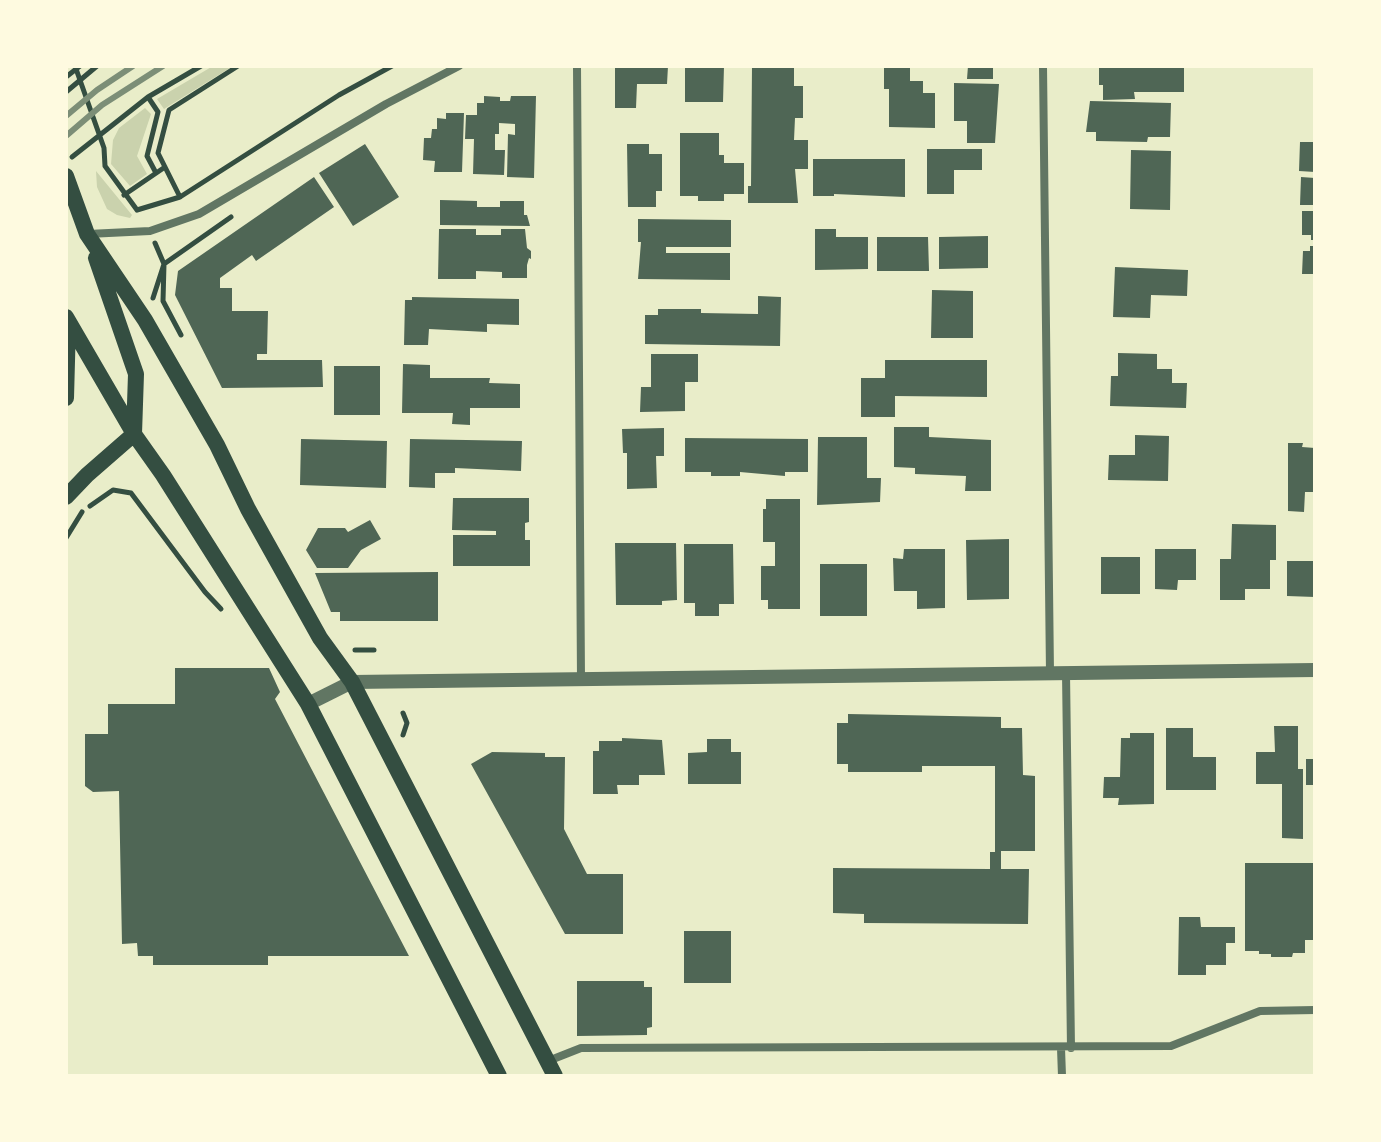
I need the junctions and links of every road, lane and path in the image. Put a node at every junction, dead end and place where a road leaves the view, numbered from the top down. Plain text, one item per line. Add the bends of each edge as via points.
1 (77, 66) edge
2 (97, 66) edge
3 (201, 66) edge
4 (238, 66) edge
5 (392, 66) edge
6 (459, 66) edge
7 (577, 66) edge
8 (1043, 66) edge
9 (66, 77) edge
10 (66, 92) edge
11 (148, 97) junction
12 (66, 162) edge
13 (165, 167) junction
14 (156, 173) junction
15 (66, 176) edge
16 (124, 195) junction
17 (180, 197) junction
18 (232, 197) junction
19 (137, 210) junction
20 (142, 219) dead end
21 (87, 234) junction
22 (67, 319) edge
23 (145, 320) junction
24 (66, 398) edge
25 (134, 434) junction
26 (66, 497) edge
27 (135, 498) dead end
28 (66, 538) edge
29 (1315, 670) edge
30 (1050, 673) junction
31 (1066, 673) junction
32 (581, 679) junction
33 (352, 682) junction
34 (308, 704) junction
35 (403, 713) dead end
36 (402, 739) dead end
37 (1315, 1010) edge
38 (1066, 1048) junction
39 (552, 1069) edge
40 (499, 1076) edge
41 (1062, 1076) edge

1 - 9 path
1 - 16 path via 105,166
2 - 10 path
3 - 11 path
4 - 13 path via 169,110 158,153
5 - 17 path
6 - 18 street
7 - 32 street
8 - 30 street
11 - 12 path
11 - 14 path via 158,112 147,156
13 - 14 path
13 - 17 path
14 - 16 path
15 - 21 main road
16 - 19 path
17 - 19 path
18 - 21 street via 150,231
18 - 23 path via 232,216 164,264
19 - 20 path
21 - 23 main road
21 - 25 main road via 136,374
22 - 24 main road
22 - 25 main road
23 - 33 main road via 320,638
25 - 26 main road
25 - 34 main road
27 - 28 path via 119,489 108,493 82,511
29 - 31 street
30 - 31 street
30 - 32 street
31 - 38 street
32 - 33 street
33 - 34 street
33 - 39 main road
34 - 40 main road
35 - 36 path via 407,723
37 - 38 street via 1260,1011 1171,1046
38 - 39 street via 581,1048
38 - 41 street

